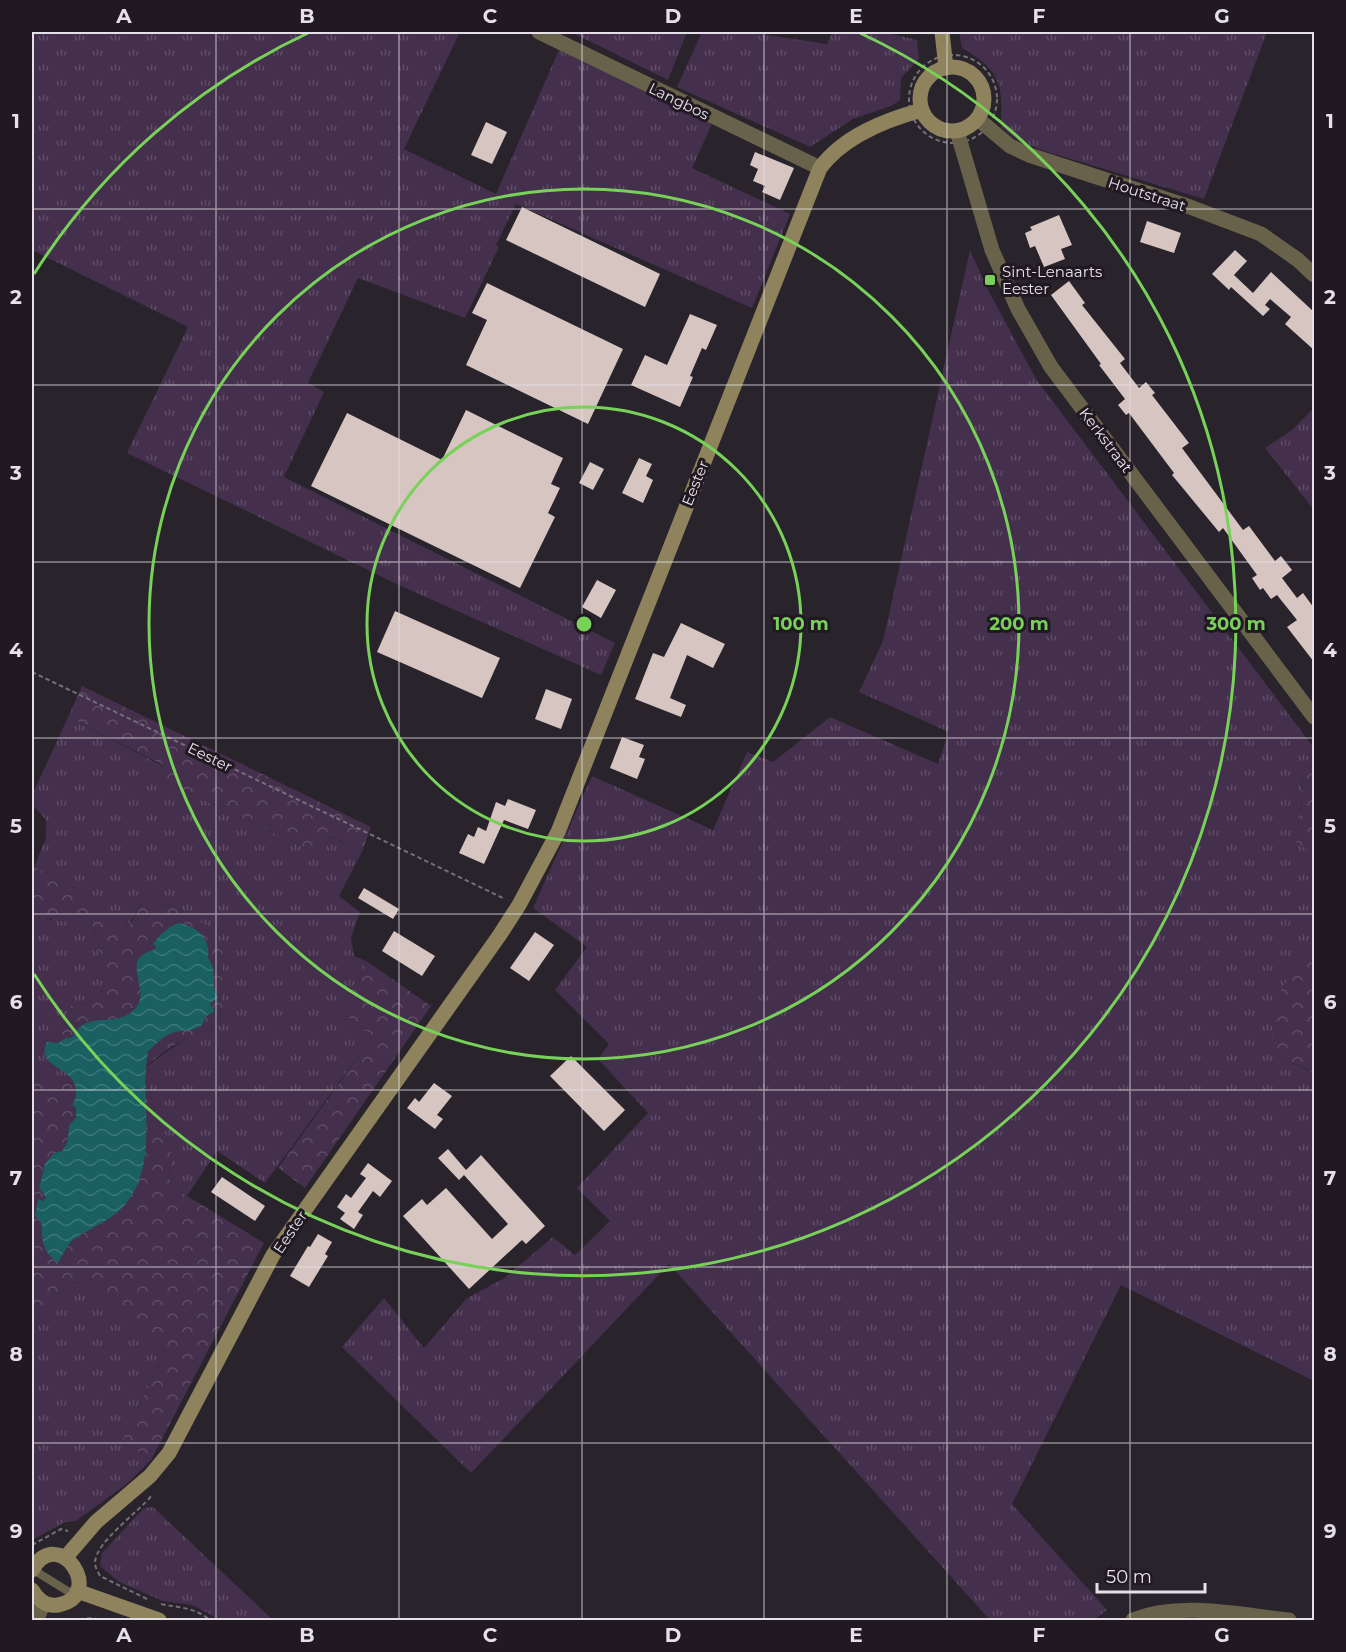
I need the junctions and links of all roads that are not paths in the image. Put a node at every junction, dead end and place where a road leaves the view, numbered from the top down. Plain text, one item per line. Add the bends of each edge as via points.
1 (539, 32) edge
2 (942, 32) edge
3 (946, 62) junction
4 (917, 112) junction
5 (982, 123) junction
6 (957, 131) junction
7 (820, 168) junction
8 (1314, 274) edge
9 (1314, 717) edge
10 (65, 1558) junction
11 (32, 1569) edge
12 (32, 1590) edge
13 (75, 1593) junction
14 (44, 1603) junction
15 (36, 1620) edge
16 (159, 1620) edge
17 (1134, 1620) edge
18 (1289, 1620) edge

1 - 7 street, Langbos
2 - 3 main road
3 - 4 main road via 925,83
3 - 5 main road via 964,69 981,85
4 - 6 main road via 938,128
4 - 7 main road, Eester via 855,136
5 - 6 main road
5 - 8 street, Houtstraat via 1010,147 1029,155 1261,234
6 - 9 street, Kerkstraat via 992,250 1018,309 1051,367
7 - 10 main road, Eester via 558,832 519,905 273,1255 169,1453 150,1476 96,1522
10 - 11 main road via 49,1555
10 - 13 main road via 76,1569 79,1584
11 - 13 lane
12 - 14 main road
13 - 14 main road via 59,1605
13 - 16 main road
14 - 15 street
17 - 18 street via 1165,1611 1197,1611

